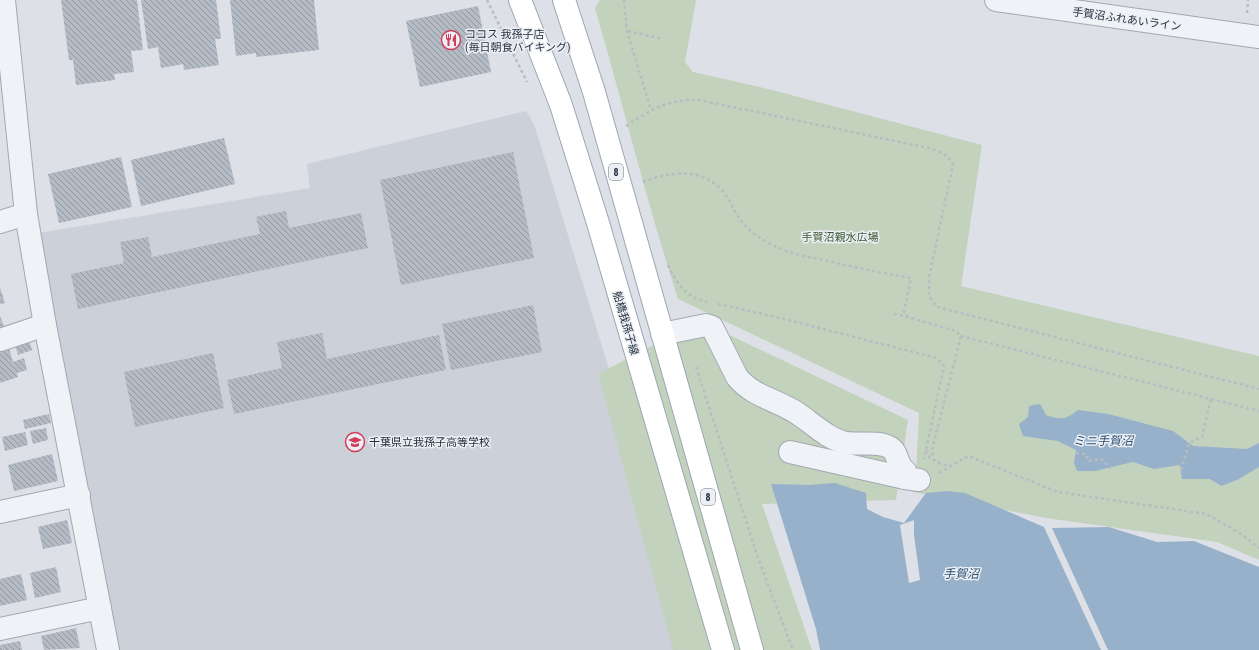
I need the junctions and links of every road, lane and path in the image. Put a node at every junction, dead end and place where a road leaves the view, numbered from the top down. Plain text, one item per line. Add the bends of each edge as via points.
1 (4, 0) edge
2 (520, 0) edge
3 (564, 0) edge
4 (624, 0) edge
5 (996, 0) edge
6 (627, 31) junction
7 (1259, 37) edge
8 (663, 39) dead end
9 (6, 97) edge
10 (651, 110) junction
11 (620, 130) dead end
12 (637, 185) dead end
13 (26, 214) junction
14 (0, 222) edge
15 (665, 261) dead end
16 (894, 314) dead end
17 (908, 317) junction
18 (45, 325) junction
19 (961, 336) junction
20 (0, 340) edge
21 (663, 340) junction
22 (693, 361) dead end
23 (1259, 389) edge
24 (1211, 399) junction
25 (1259, 411) edge
26 (926, 449) junction
27 (790, 452) dead end
28 (1076, 453) dead end
29 (934, 460) junction
30 (949, 466) junction
31 (1111, 468) dead end
32 (1181, 470) dead end
33 (912, 479) junction
34 (79, 495) junction
35 (0, 512) edge
36 (1259, 548) edge
37 (100, 608) junction
38 (0, 629) edge
39 (108, 650) edge
40 (723, 650) edge
41 (752, 650) edge
42 (793, 650) edge

1 - 9 street
2 - 40 main road, 船橋我孫子線 via 561,105
3 - 21 main road, 8 via 594,92
4 - 6 path
5 - 7 street, 手賀沼ふれあいライン
6 - 8 path
6 - 10 path
9 - 13 street
10 - 11 path
10 - 23 path via 671,102 699,100 941,153 949,157 953,165 929,277 929,296 937,307
12 - 17 path via 660,175 675,173 702,176 716,184 726,195 742,223 767,242 792,253 911,278 904,311
13 - 14 street
13 - 18 street
15 - 26 path via 684,292 699,300 937,358 944,366
16 - 17 path
17 - 19 path via 956,331
18 - 20 street
18 - 34 street
19 - 24 path
19 - 29 path via 932,450
21 - 33 street via 706,325 712,327 742,383 845,442 890,447 896,455 898,465
21 - 41 main road, 8
22 - 42 path via 700,374 758,558
24 - 25 path
24 - 32 path via 1202,437 1189,443
26 - 29 path via 930,458
26 - 33 path
27 - 33 street
28 - 31 path via 1086,454 1088,461 1101,459
29 - 30 path
30 - 33 path via 930,481
30 - 36 path via 968,456 1058,492 1206,514
34 - 35 street
34 - 37 street
37 - 38 street
37 - 39 street

